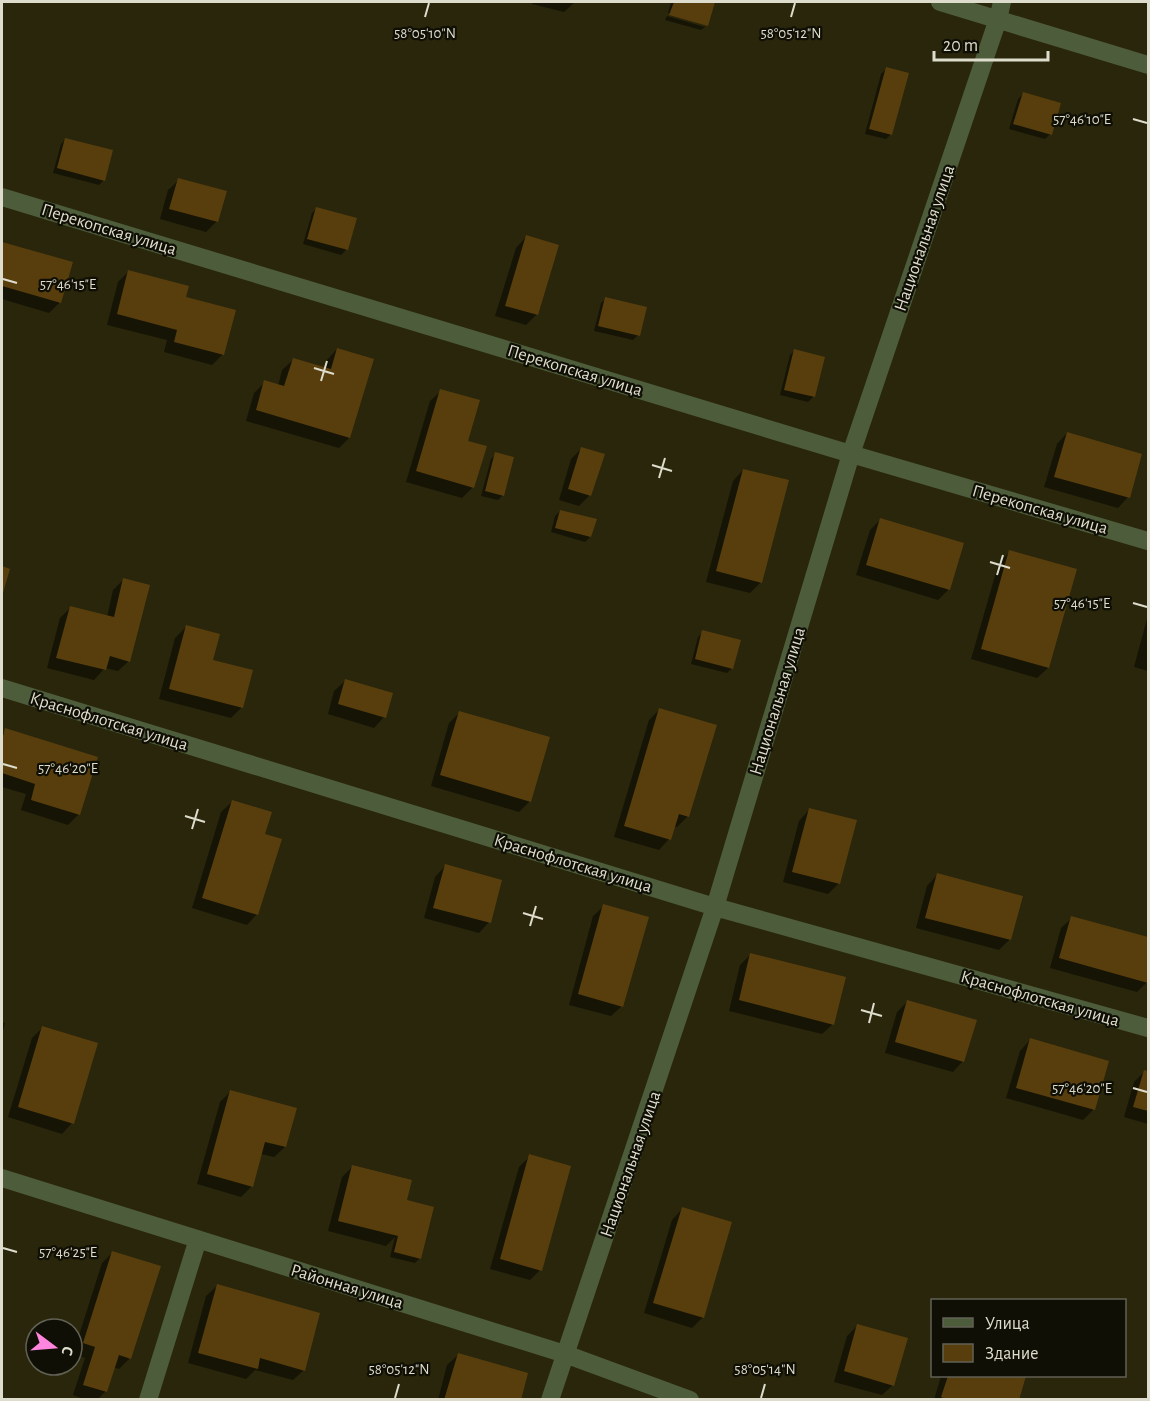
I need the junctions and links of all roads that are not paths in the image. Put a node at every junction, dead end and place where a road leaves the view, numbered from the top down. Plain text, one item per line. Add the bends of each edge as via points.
1 (940, 2) edge
2 (1000, 10) edge
3 (1149, 64) edge
4 (2, 197) edge
5 (851, 454) junction
6 (1149, 541) edge
7 (2, 688) edge
8 (715, 907) junction
9 (1149, 1028) edge
10 (2, 1178) edge
11 (198, 1239) junction
12 (565, 1354) junction
13 (148, 1400) edge
14 (550, 1400) edge
15 (690, 1400) edge

1 - 2 street
2 - 3 street
2 - 5 street, Национальная улица
4 - 5 street, Перекопская улица
5 - 6 street, Перекопская улица
5 - 8 street, Национальная улица
7 - 8 street, Краснофлотская улица
8 - 9 street, Краснофлотская улица
8 - 12 street, Национальная улица
10 - 11 street, Районная улица
11 - 12 street, Районная улица
11 - 13 street
12 - 14 street, Национальная улица
12 - 15 street, Районная улица

